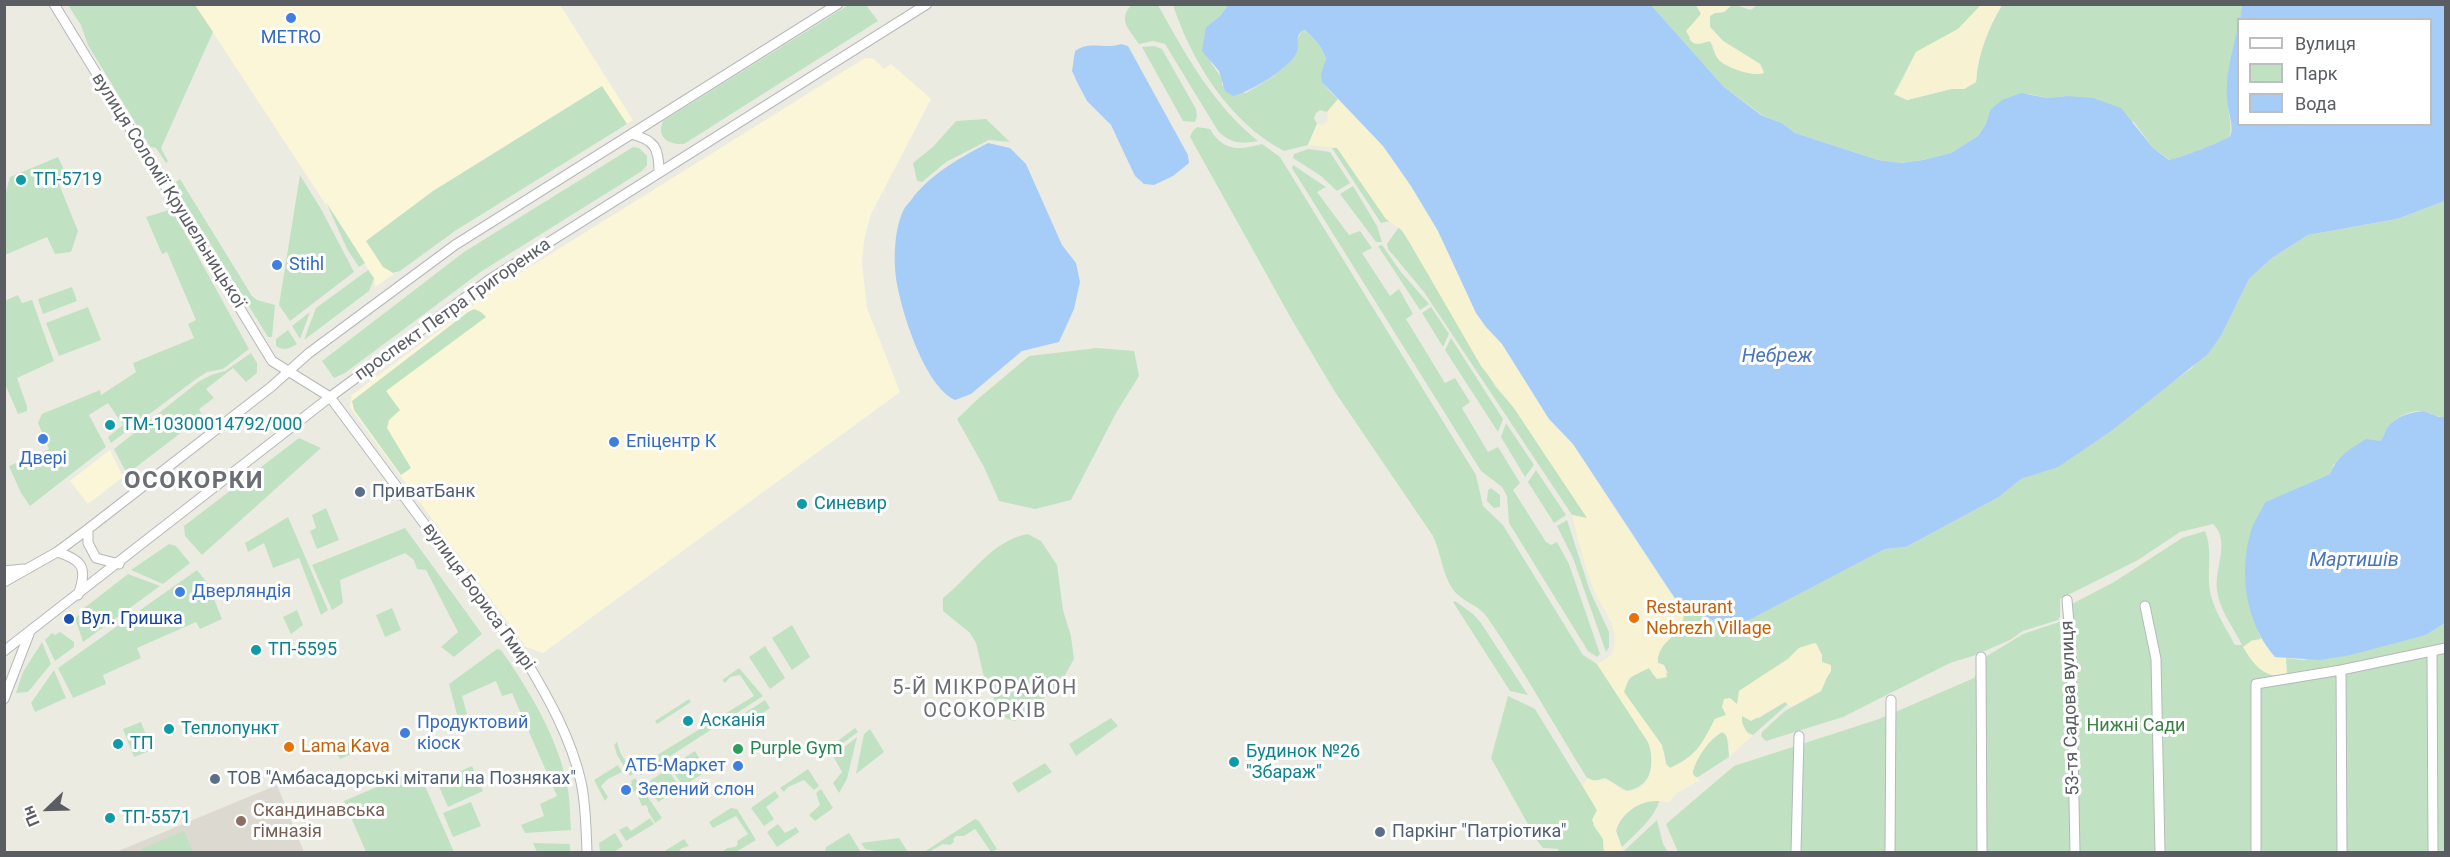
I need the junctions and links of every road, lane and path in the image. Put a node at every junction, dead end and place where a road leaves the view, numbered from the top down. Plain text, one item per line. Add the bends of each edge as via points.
1 (54, 4) edge
2 (838, 4) edge
3 (927, 4) edge
4 (631, 134) junction
5 (659, 172) junction
6 (289, 371) junction
7 (330, 398) junction
8 (88, 529) junction
9 (57, 552) junction
10 (119, 564) junction
11 (30, 568) junction
12 (4, 571) edge
13 (4, 582) edge
14 (78, 595) junction
15 (2067, 600) dead end
16 (2145, 606) dead end
17 (30, 631) junction
18 (2445, 648) edge
19 (4, 651) edge
20 (2432, 651) junction
21 (1981, 657) dead end
22 (2341, 670) junction
23 (4, 699) edge
24 (1891, 700) dead end
25 (1799, 736) dead end
26 (587, 852) edge
27 (1796, 852) edge
28 (1890, 852) edge
29 (1982, 852) edge
30 (2075, 852) edge
31 (2160, 852) edge
32 (2256, 852) edge
33 (2342, 852) edge
34 (2433, 852) edge

1 - 6 street, вулиця Соломії Крушельницької via 272,361
2 - 4 street
3 - 5 street, проспект Петра Григоренка
4 - 5 street via 653,144
4 - 6 street via 455,245
5 - 7 street, проспект Петра Григоренка via 489,280
6 - 7 street, вулиця Соломії Крушельницької
6 - 8 street
7 - 10 street, проспект Петра Григоренка
7 - 26 street, вулиця Бориса Гмирі via 506,631 536,677 563,729 576,765 583,796
8 - 9 street
8 - 10 street via 88,543 96,558
9 - 11 street
9 - 14 street via 76,559 82,566 84,575
10 - 14 street, проспект Петра Григоренка
11 - 12 street
11 - 13 street
14 - 17 street, проспект Петра Григоренка
15 - 30 street, 53-тя Садова вулиця
16 - 31 street via 2156,659
17 - 19 street, проспект Петра Григоренка
17 - 23 street
18 - 20 street
20 - 22 street
20 - 34 street
21 - 29 street
22 - 32 street via 2256,684
22 - 33 street
24 - 28 street
25 - 27 street

